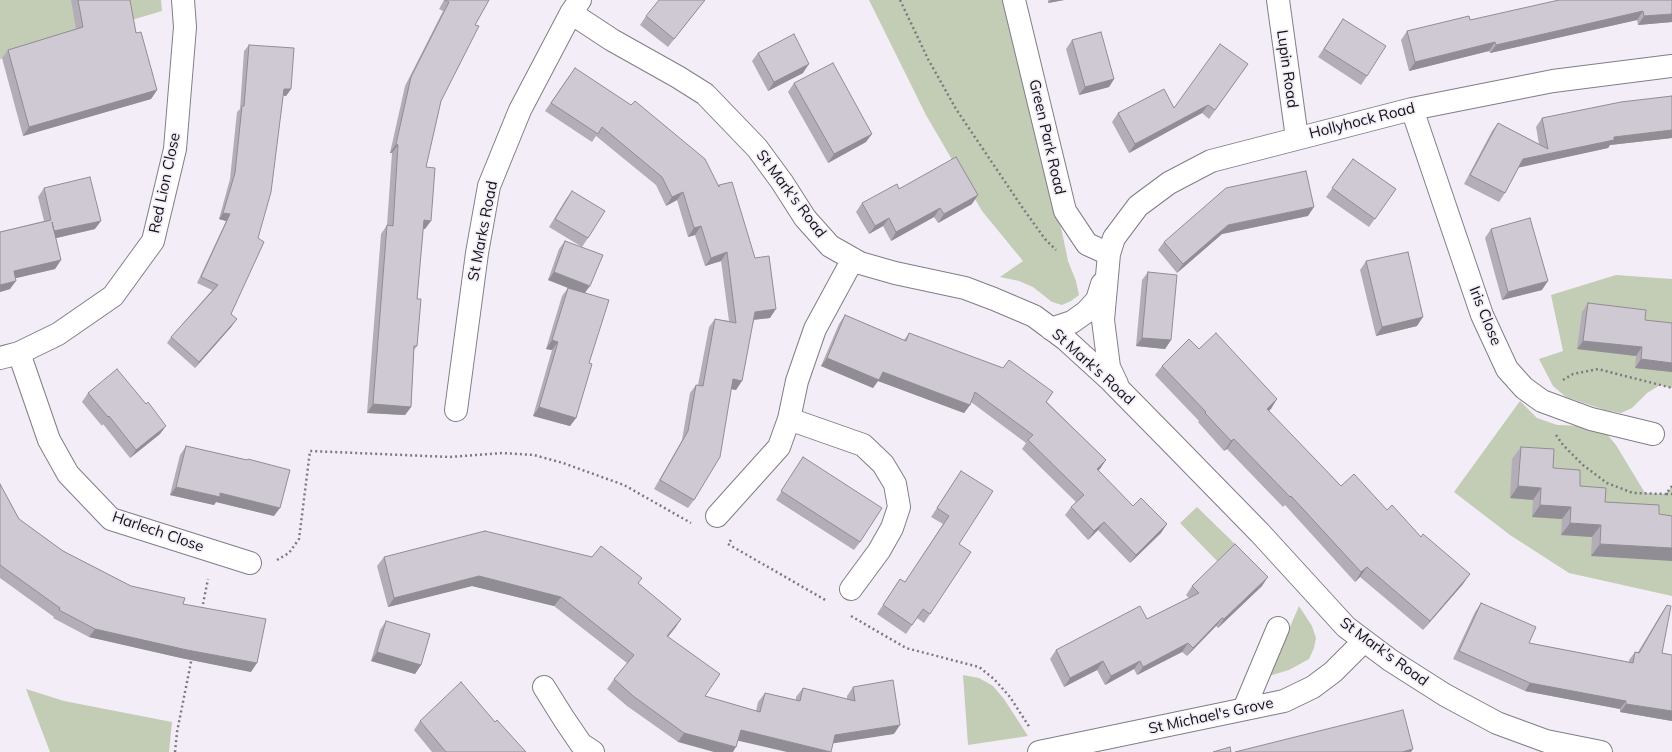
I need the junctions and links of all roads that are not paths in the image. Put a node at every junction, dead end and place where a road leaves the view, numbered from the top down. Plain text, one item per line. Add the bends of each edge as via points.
1 (182, 0) edge
2 (1014, 0) edge
3 (1278, 0) edge
4 (575, 6) edge
5 (1672, 66) edge
6 (1412, 109) junction
7 (1297, 138) junction
8 (852, 259) junction
9 (1107, 262) junction
10 (1051, 329) junction
11 (10, 356) edge
12 (1121, 391) junction
13 (456, 410) dead end
14 (789, 419) junction
15 (1653, 434) dead end
16 (717, 516) dead end
17 (250, 563) dead end
18 (851, 589) dead end
19 (1278, 628) dead end
20 (1364, 640) junction
21 (544, 687) dead end
22 (1244, 709) junction
23 (592, 752) edge
24 (1040, 752) edge
25 (1601, 752) edge

1 - 11 street, Red Lion Close via 185,27 175,149 153,241 113,296 58,334
2 - 9 street, Green Park Road via 1065,211 1087,244
3 - 7 street, Lupin Road
4 - 8 street, St Mark's Road via 612,40 705,94 757,148 805,218 830,246
4 - 13 street, St Marks Road via 520,110 489,186 477,253
5 - 6 street, Hollyhock Road via 1553,81
6 - 7 street, Hollyhock Road
6 - 15 street, Iris Close via 1482,316 1508,369 1524,388 1542,401 1591,419
7 - 9 street, Hollyhock Road via 1211,161 1169,183 1138,206 1114,238
8 - 10 street, St Mark's Road via 895,273 965,288 1034,316
8 - 14 street via 814,329
9 - 10 street, Hollyhock Road via 1097,300 1072,322
9 - 12 street, Hollyhock Road via 1103,320 1109,367
10 - 12 street, St Mark's Road
11 - 17 street, Harlech Close via 49,440 68,474 111,519
12 - 20 street, St Mark's Road via 1260,533 1346,627
14 - 16 street via 778,447
14 - 18 street via 863,445 883,464 895,484 899,507 892,528 879,551
19 - 22 street
20 - 22 street, St Michael's Grove via 1333,672 1313,687 1284,701
20 - 25 street, St Mark's Road via 1445,695 1497,723 1546,741
21 - 23 street via 581,744
22 - 24 street, St Michael's Grove

